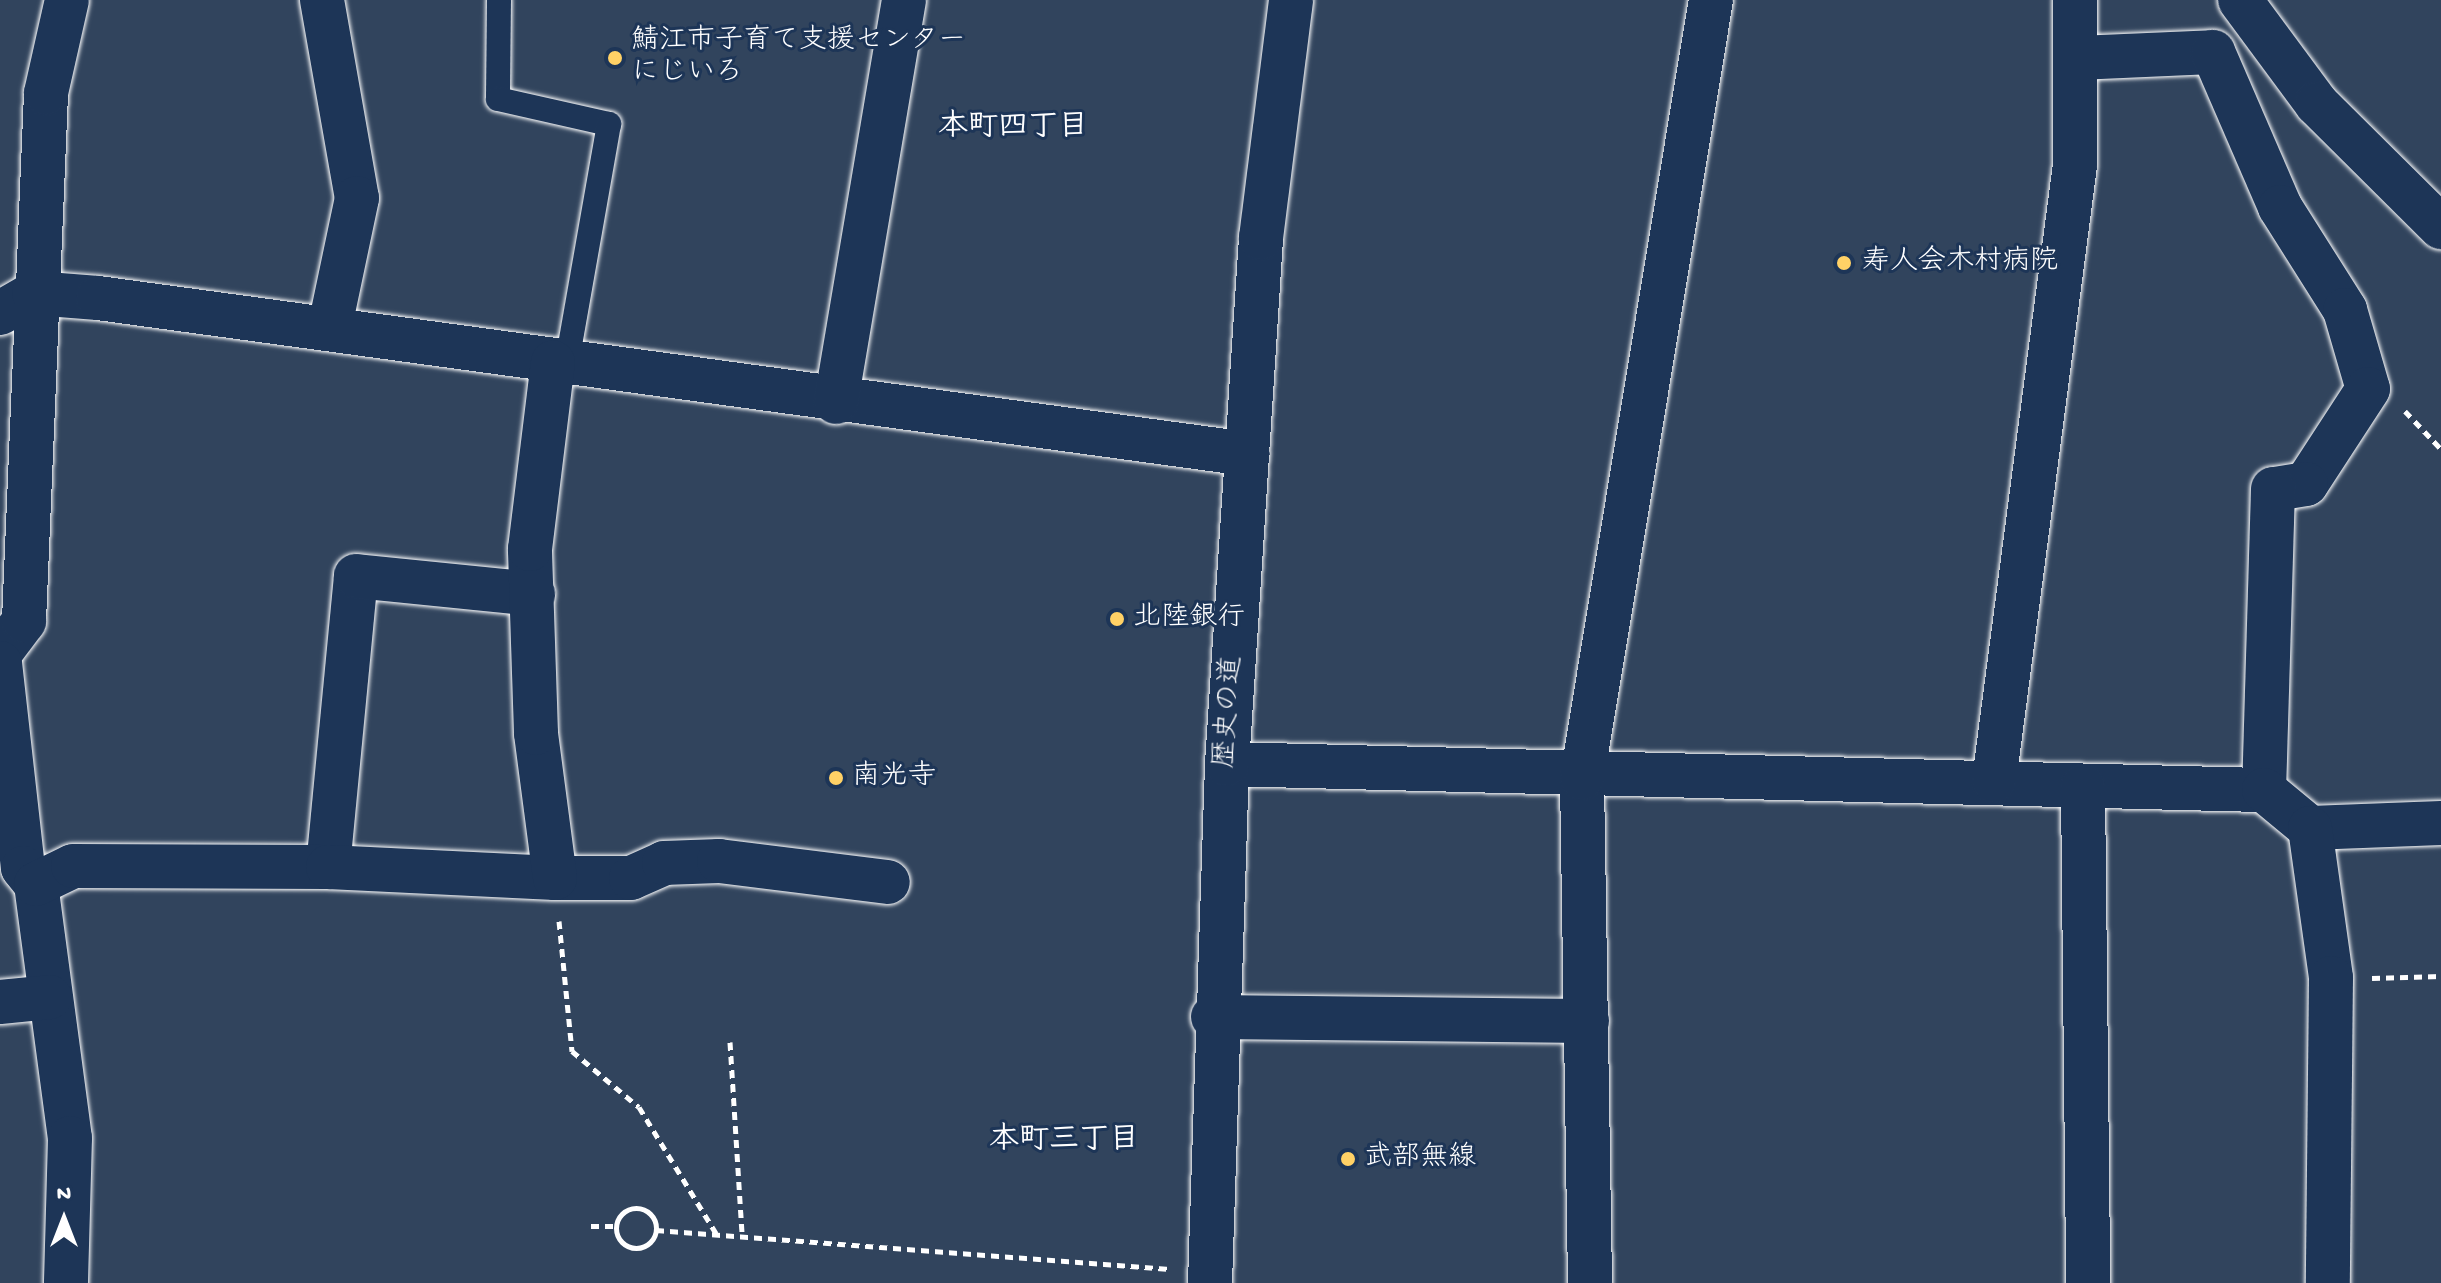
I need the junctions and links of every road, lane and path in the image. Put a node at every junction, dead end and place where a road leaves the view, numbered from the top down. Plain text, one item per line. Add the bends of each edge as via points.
1 (67, 0) edge
2 (322, 0) edge
3 (499, 0) edge
4 (904, 0) edge
5 (1291, 0) edge
6 (1711, 0) edge
7 (2075, 0) edge
8 (2240, 0) edge
9 (2077, 58) junction
10 (2441, 227) edge
11 (17, 303) edge
12 (330, 326) junction
13 (560, 363) junction
14 (836, 402) junction
15 (1247, 454) junction
16 (533, 594) junction
17 (0, 653) edge
18 (0, 663) edge
19 (1227, 764) junction
20 (1582, 778) junction
21 (1994, 781) junction
22 (2083, 786) junction
23 (2264, 790) junction
24 (2441, 823) edge
25 (2310, 828) junction
26 (328, 867) junction
27 (555, 878) junction
28 (888, 882) dead end
29 (36, 884) junction
30 (2441, 976) edge
31 (2331, 978) junction
32 (50, 997) junction
33 (0, 1002) edge
34 (1213, 1017) junction
35 (1587, 1021) junction
36 (730, 1042) dead end
37 (591, 1226) dead end
38 (615, 1226) junction
39 (656, 1230) junction
40 (716, 1234) junction
41 (742, 1235) junction
42 (1210, 1278) edge
43 (66, 1283) edge
44 (1590, 1283) edge
45 (2088, 1283) edge
46 (2328, 1283) edge

1 - 11 street via 46,93
2 - 12 street via 357,198
3 - 13 lane via 498,99 609,124
4 - 14 street
5 - 15 street, 歴史の道 via 1261,238
6 - 20 street
7 - 9 street
8 - 10 street via 2317,104
9 - 21 street via 2075,165
9 - 23 street via 2213,52 2280,207 2345,310 2368,389 2306,484 2273,489
11 - 12 street
11 - 17 street via 24,621
12 - 13 street
13 - 14 street
13 - 16 street via 530,549
14 - 15 street
15 - 19 street, 歴史の道
16 - 26 street via 356,576
16 - 27 street via 536,733
18 - 29 street via 23,868
19 - 20 street
19 - 34 street, 歴史の道
20 - 21 street
20 - 35 street
21 - 22 street
22 - 23 street
22 - 45 street
23 - 25 street
24 - 25 street
25 - 31 street
26 - 27 street
26 - 29 street via 73,866
27 - 28 street via 631,878 664,863 719,861
27 - 40 path via 572,1051 639,1107
29 - 32 street
30 - 31 path
31 - 46 street
32 - 33 street
32 - 43 street via 70,1138
34 - 35 street
34 - 42 street, 歴史の道
35 - 44 street
36 - 41 path
37 - 38 path
38 - 39 path via 631,1248 651,1242
38 - 39 path via 632,1207 653,1215
39 - 40 path
40 - 41 path
41 - 42 path

